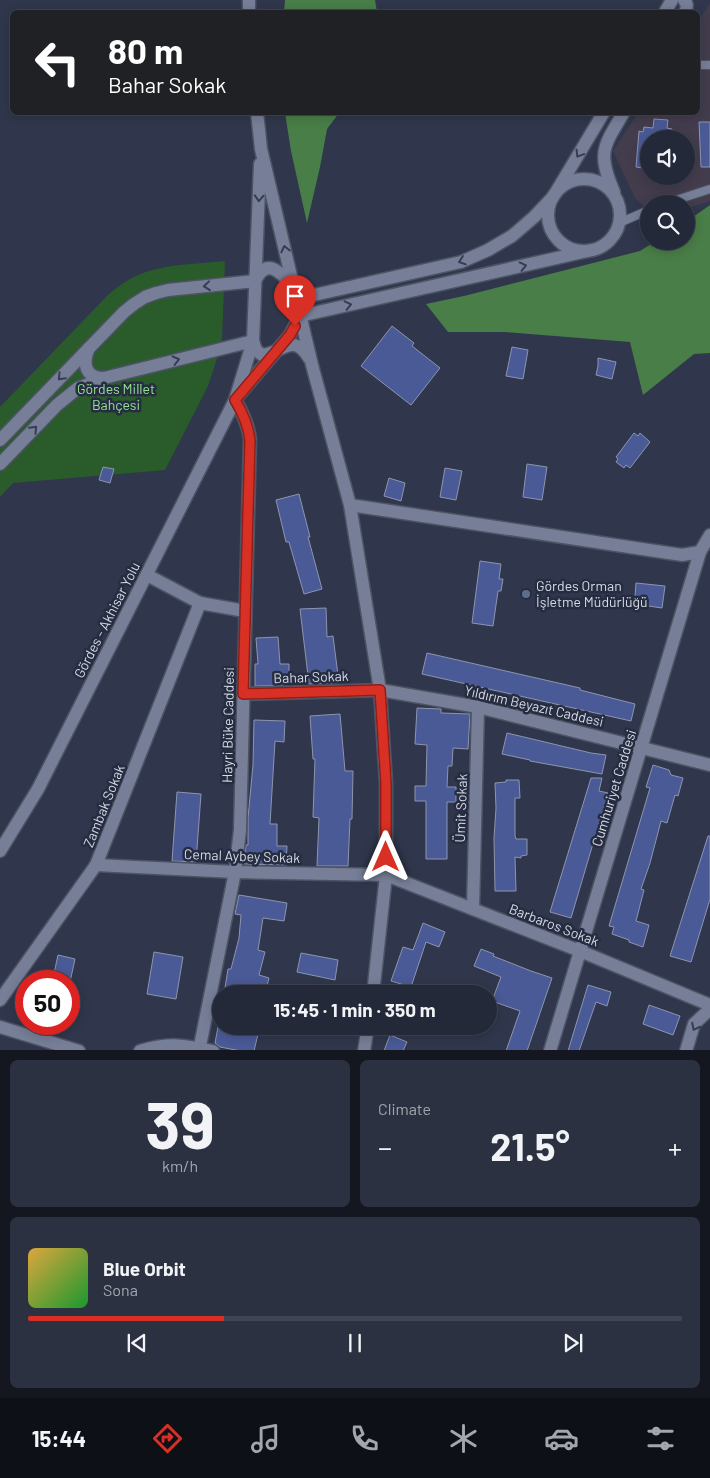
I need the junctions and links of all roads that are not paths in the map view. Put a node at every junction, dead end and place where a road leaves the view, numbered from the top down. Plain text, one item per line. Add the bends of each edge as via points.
1 (257, 115) edge
2 (602, 115) edge
3 (622, 115) edge
4 (261, 149) junction
5 (710, 189) edge
6 (615, 194) junction
7 (692, 195) edge
8 (553, 197) junction
9 (640, 214) edge
10 (619, 222) junction
11 (592, 250) junction
12 (255, 281) junction
13 (293, 286) junction
14 (296, 299) junction
15 (300, 316) junction
16 (252, 341) junction
17 (89, 348) junction
18 (277, 349) junction
19 (312, 365) junction
20 (104, 378) junction
21 (235, 400) junction
22 (0, 440) edge
23 (0, 464) edge
24 (350, 505) junction
25 (710, 535) edge
26 (700, 552) junction
27 (147, 575) junction
28 (200, 603) junction
29 (245, 610) junction
30 (380, 690) junction
31 (243, 694) junction
32 (478, 707) junction
33 (642, 748) junction
34 (710, 766) edge
35 (0, 851) edge
36 (96, 865) junction
37 (235, 872) junction
38 (386, 875) junction
39 (473, 910) junction
40 (580, 950) junction
41 (375, 985) edge
42 (0, 1000) edge
43 (710, 1007) edge
44 (0, 1027) edge
45 (366, 1035) edge
46 (200, 1049) edge
47 (78, 1050) edge
48 (140, 1050) edge
49 (213, 1050) edge
50 (364, 1050) edge
51 (550, 1050) edge
52 (686, 1050) edge

1 - 4 street, Gördes - Akhisar Yolu
2 -> 8 street
3 - 6 street via 608,140 603,157 606,175
4 -> 12 street, Gördes - Akhisar Yolu
13 -> 4 street, Gördes - Akhisar Yolu
5 - 7 lane
6 - 8 street via 596,180 583,178 561,187
6 - 10 street
8 - 11 street via 548,214 552,232 569,248
8 -> 14 street via 512,236 461,262
9 - 10 lane
10 - 11 street via 612,238
15 -> 11 street
12 - 13 street via 261,271 271,268
12 - 16 street, Gördes - Akhisar Yolu
12 -> 17 street via 168,290 145,297 124,312
13 - 14 street, Gördes - Akhisar Yolu
14 - 15 street, Gördes - Akhisar Yolu
15 - 18 street, Gördes - Akhisar Yolu via 290,335
15 - 19 street, Gördes - Akhisar Yolu
16 - 18 street via 262,355
20 -> 16 street
16 - 21 street, Gördes - Akhisar Yolu
17 - 20 street via 85,360 87,370
17 -> 22 street
18 - 19 street via 298,347
18 - 21 street, Gördes - Akhisar Yolu
19 - 24 street, Gördes - Akhisar Yolu
23 -> 20 street via 67,396
21 - 27 street, Gördes - Akhisar Yolu
21 - 29 street, Hayri Büke Caddesi via 248,425 250,440
24 - 26 street via 682,555
24 - 30 street, Gördes - Akhisar Yolu
25 - 26 street, Cumhuriyet Caddesi
26 - 33 street, Cumhuriyet Caddesi
27 - 28 street
27 - 35 street, Gördes - Akhisar Yolu via 38,789
28 - 29 street
28 - 36 street, Zambak Sokak
29 - 31 street, Hayri Büke Caddesi
30 - 31 street, Bahar Sokak
30 - 32 street, Yıldırım Beyazıt Caddesi
30 - 38 street, Gördes - Akhisar Yolu via 386,783
31 - 37 street, Hayri Büke Caddesi via 240,830
32 - 33 street, Yıldırım Beyazıt Caddesi
32 - 39 street, Ümit Sokak
33 - 34 street, Yıldırım Beyazıt Caddesi
33 - 40 street, Cumhuriyet Caddesi
36 - 37 street, Cemal Aybey Sokak
36 - 42 street, Zambak Sokak
37 - 38 street, Cemal Aybey Sokak
37 - 46 street, Hayri Büke Caddesi
38 - 39 street, Barbaros Sokak
38 - 41 street, Gördes - Akhisar Yolu
39 - 40 street, Barbaros Sokak
40 - 43 street, Barbaros Sokak
40 - 51 street, Cumhuriyet Caddesi
43 -> 52 street via 694,1024
44 - 47 street
45 - 50 street
46 - 48 street via 168,1044
46 - 49 street

